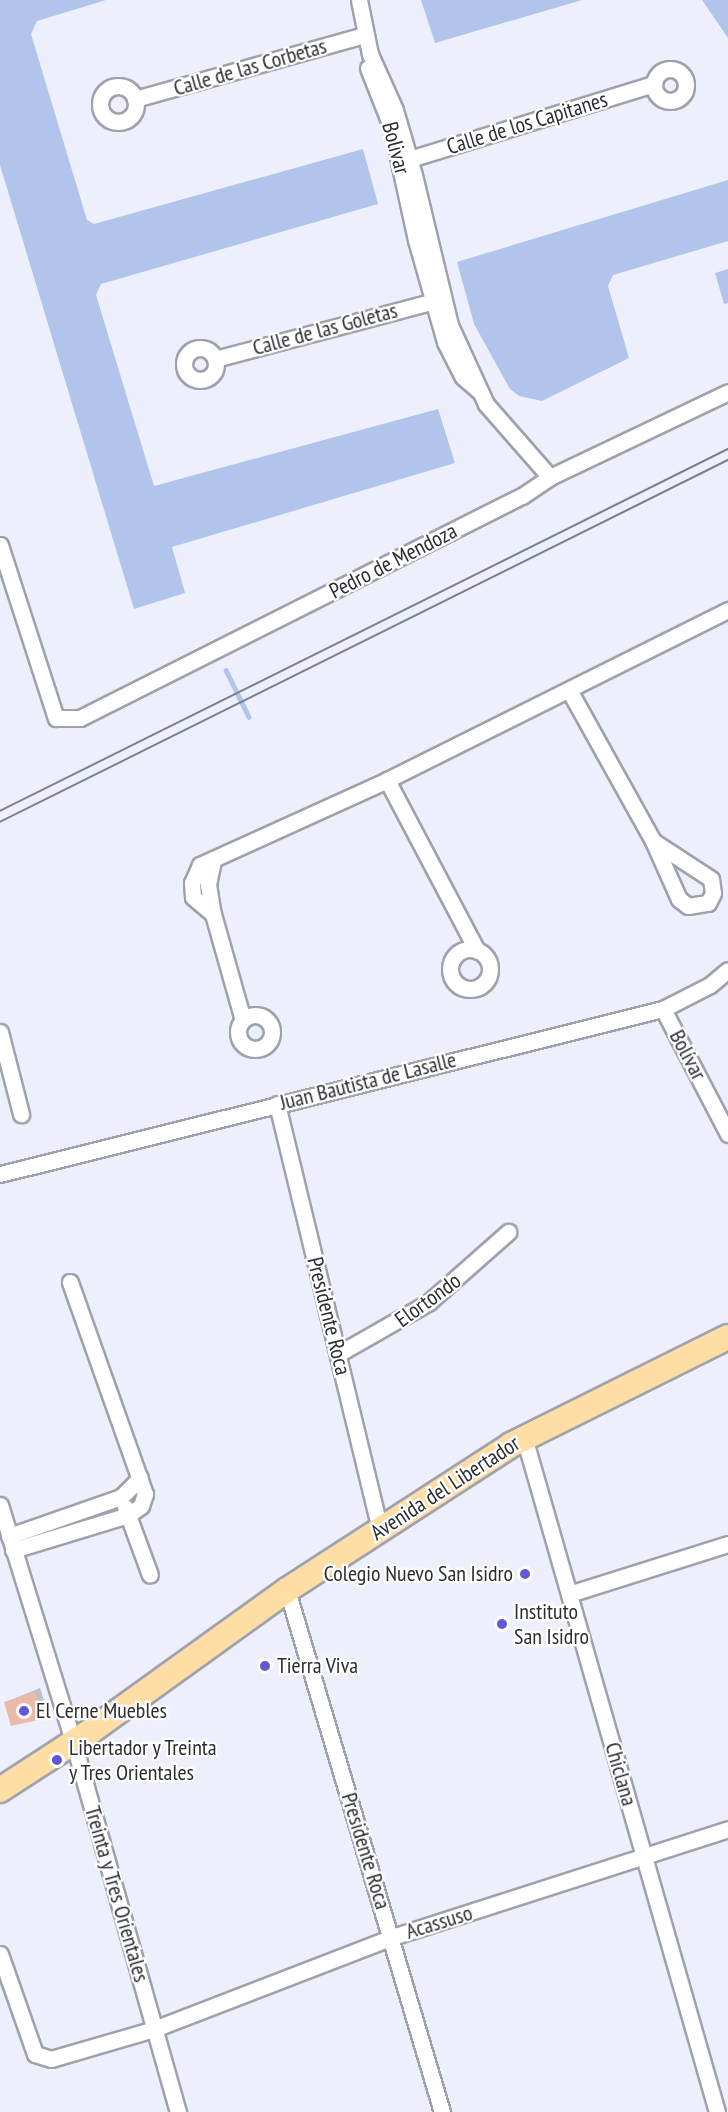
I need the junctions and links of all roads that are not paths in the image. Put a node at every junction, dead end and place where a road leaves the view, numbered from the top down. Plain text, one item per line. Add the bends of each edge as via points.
1 (349, 0) edge
2 (358, 0) edge
3 (360, 36) junction
4 (654, 84) dead end
5 (135, 99) dead end
6 (405, 160) junction
7 (440, 299) junction
8 (215, 359) dead end
9 (728, 392) edge
10 (550, 477) junction
11 (0, 545) edge
12 (728, 610) edge
13 (569, 690) junction
14 (387, 780) junction
15 (653, 841) junction
16 (477, 951) dead end
17 (728, 970) edge
18 (663, 1009) junction
19 (243, 1020) dead end
20 (0, 1032) edge
21 (277, 1104) junction
22 (21, 1114) dead end
23 (727, 1127) edge
24 (0, 1174) edge
25 (508, 1232) dead end
26 (70, 1282) dead end
27 (728, 1337) edge
28 (338, 1354) junction
29 (524, 1437) junction
30 (140, 1478) junction
31 (121, 1497) junction
32 (0, 1505) edge
33 (82, 1511) junction
34 (128, 1515) junction
35 (86, 1528) junction
36 (380, 1529) junction
37 (11, 1543) junction
38 (728, 1544) edge
39 (150, 1575) dead end
40 (287, 1590) junction
41 (569, 1594) junction
42 (73, 1741) junction
43 (0, 1790) edge
44 (728, 1829) edge
45 (645, 1858) junction
46 (392, 1936) junction
47 (0, 1954) edge
48 (154, 2029) junction
49 (178, 2112) edge
50 (442, 2112) edge
51 (717, 2112) edge

1 - 3 street, Bolivar
2 - 3 street, Bolivar
3 - 5 street, Calle de las Corbetas
3 - 6 street, Bolivar
4 - 6 street, Calle de los Capitanes
6 - 7 street, Bolivar via 416,240
7 - 8 street, Calle de las Goletas
7 - 10 street, Bolivar via 480,392
9 - 10 street, Pedro de Mendoza
10 - 11 street, Pedro de Mendoza via 522,496 80,718 56,718
12 - 13 street
13 - 14 street
13 - 15 street
14 - 16 street
14 - 19 street via 194,871 194,897 213,914
15 - 15 street via 679,899 688,906 708,903 713,893 711,879
17 - 18 street, Juan Bautista de Lasalle via 710,985
18 - 21 street, Juan Bautista de Lasalle
18 - 23 street, Bolívar
20 - 22 street
21 - 24 street, Juan Bautista de Lasalle
21 - 28 street, Presidente Roca
25 - 28 street, Elortondo via 471,1269 429,1302
26 - 30 street
27 - 29 main road, Avenida del Libertador
28 - 36 street, Presidente Roca
29 - 36 main road, Avenida del Libertador
29 - 41 street, Chiclana
30 - 31 street
30 - 34 street via 145,1494 141,1506
31 - 33 street
31 - 34 street
32 - 37 street, Treinta y Tres Orientales
33 - 35 street
33 - 37 street
34 - 35 street
34 - 39 street
35 - 37 street
36 - 40 main road, Avenida del Libertador
37 - 42 street, Treinta y Tres Orientales
38 - 41 street
40 - 42 main road, Avenida del Libertador
40 - 46 street, Presidente Roca
41 - 45 street, Chiclana
42 - 43 main road, Avenida del Libertador
42 - 48 street, Treinta y Tres Orientales
44 - 45 street, Acassuso
45 - 46 street, Acassuso
45 - 51 street, Chiclana
46 - 48 street, Acassuso
46 - 50 street, Presidente Roca
47 - 48 street, Acassuso via 35,2054 40,2057 67,2056
48 - 49 street, Treinta y Tres Orientales

